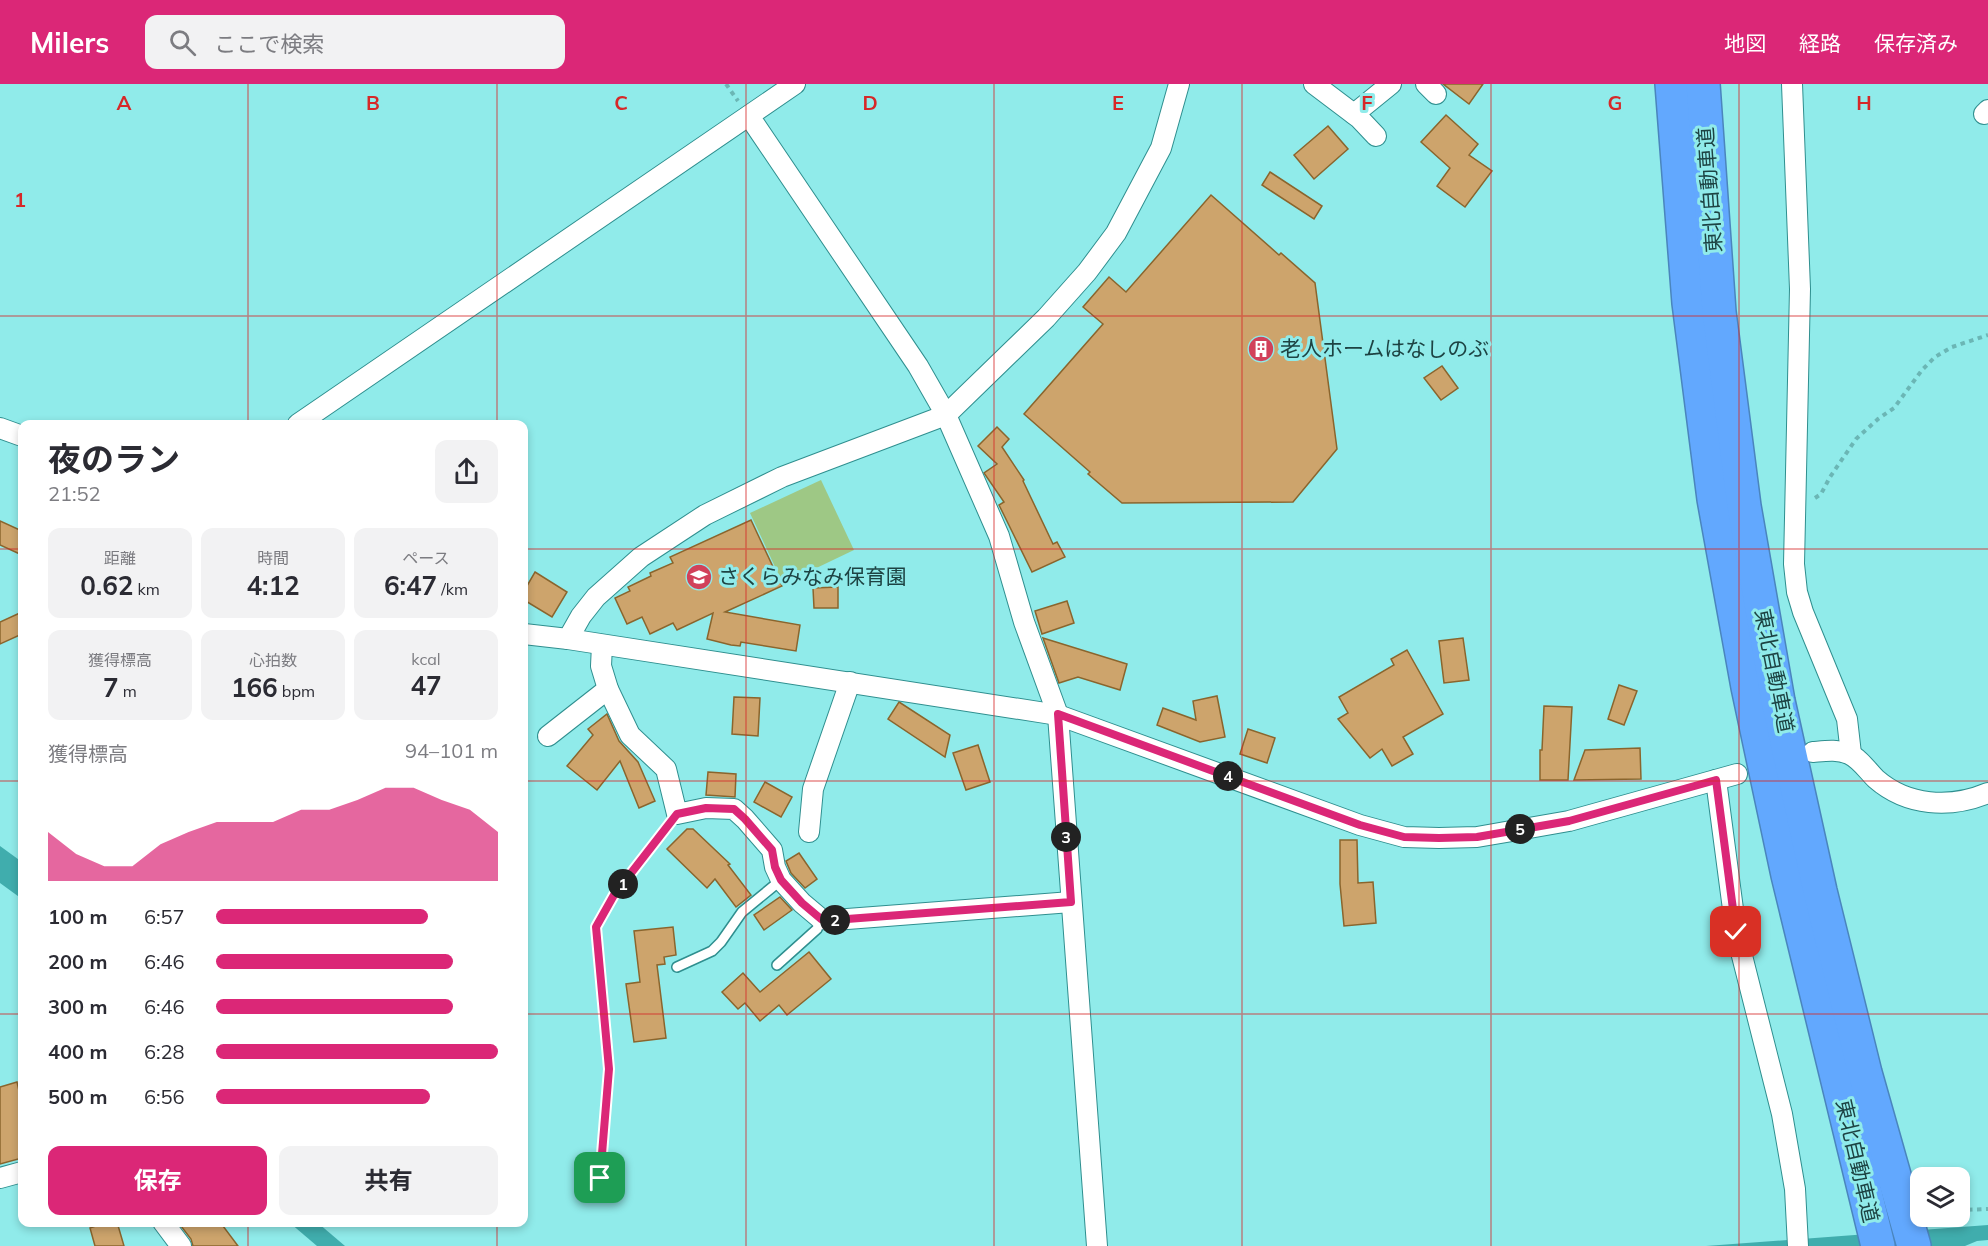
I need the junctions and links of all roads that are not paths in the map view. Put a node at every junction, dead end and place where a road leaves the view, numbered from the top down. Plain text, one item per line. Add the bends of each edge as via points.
1 (795, 84) edge
2 (1179, 84) edge
3 (1314, 84) edge
4 (1391, 84) edge
5 (1672, 84) edge
6 (1703, 84) edge
7 (1792, 84) edge
8 (1354, 114) junction
9 (749, 116) junction
10 (1377, 136) dead end
11 (946, 415) junction
12 (304, 420) edge
13 (0, 428) edge
14 (18, 435) edge
15 (528, 634) edge
16 (568, 639) junction
17 (602, 645) junction
18 (850, 682) junction
19 (608, 689) junction
20 (1058, 714) junction
21 (548, 736) dead end
22 (1813, 752) dead end
23 (1851, 754) junction
24 (1737, 774) dead end
25 (1716, 780) junction
26 (1988, 793) edge
27 (809, 832) dead end
28 (781, 880) junction
29 (1071, 902) junction
30 (821, 919) junction
31 (777, 965) dead end
32 (677, 967) dead end
33 (18, 1173) edge
34 (0, 1178) edge
35 (165, 1227) edge
36 (173, 1244) edge
37 (1097, 1246) edge
38 (1798, 1246) edge
39 (1878, 1246) edge
40 (1914, 1246) edge

1 - 9 street
2 - 11 street via 1161,148 1116,233 1046,318
3 - 8 street
4 - 8 street
5 - 39 highway, 東北自動車道 via 1689,303 1714,499 1788,875
6 - 40 highway, 東北自動車道 via 1719,312 1744,506 1778,701 1865,1073
7 - 23 street via 1800,289 1794,564 1797,592 1847,719
8 - 10 street
9 - 11 street via 918,366
9 - 12 street
11 - 16 street via 782,477 705,515 641,556 597,597
11 - 20 street via 999,536 1024,622
13 - 14 street
15 - 16 street
16 - 17 street
17 - 18 street
17 - 19 street via 601,666
18 - 20 street
18 - 27 street via 813,789
19 - 21 street
19 - 28 street via 630,735 666,769 677,814 706,808 734,809 772,850
20 - 25 street via 1360,825 1404,837 1477,837 1569,821
20 - 29 street
22 - 23 street
23 - 26 street via 1877,780 1908,798 1947,804
24 - 25 street
25 - 38 street via 1736,932 1782,1114 1795,1188
28 - 30 street
28 - 32 lane via 742,912 712,951
29 - 30 street
29 - 37 street
30 - 31 lane via 817,929
33 - 34 street
35 - 36 street

